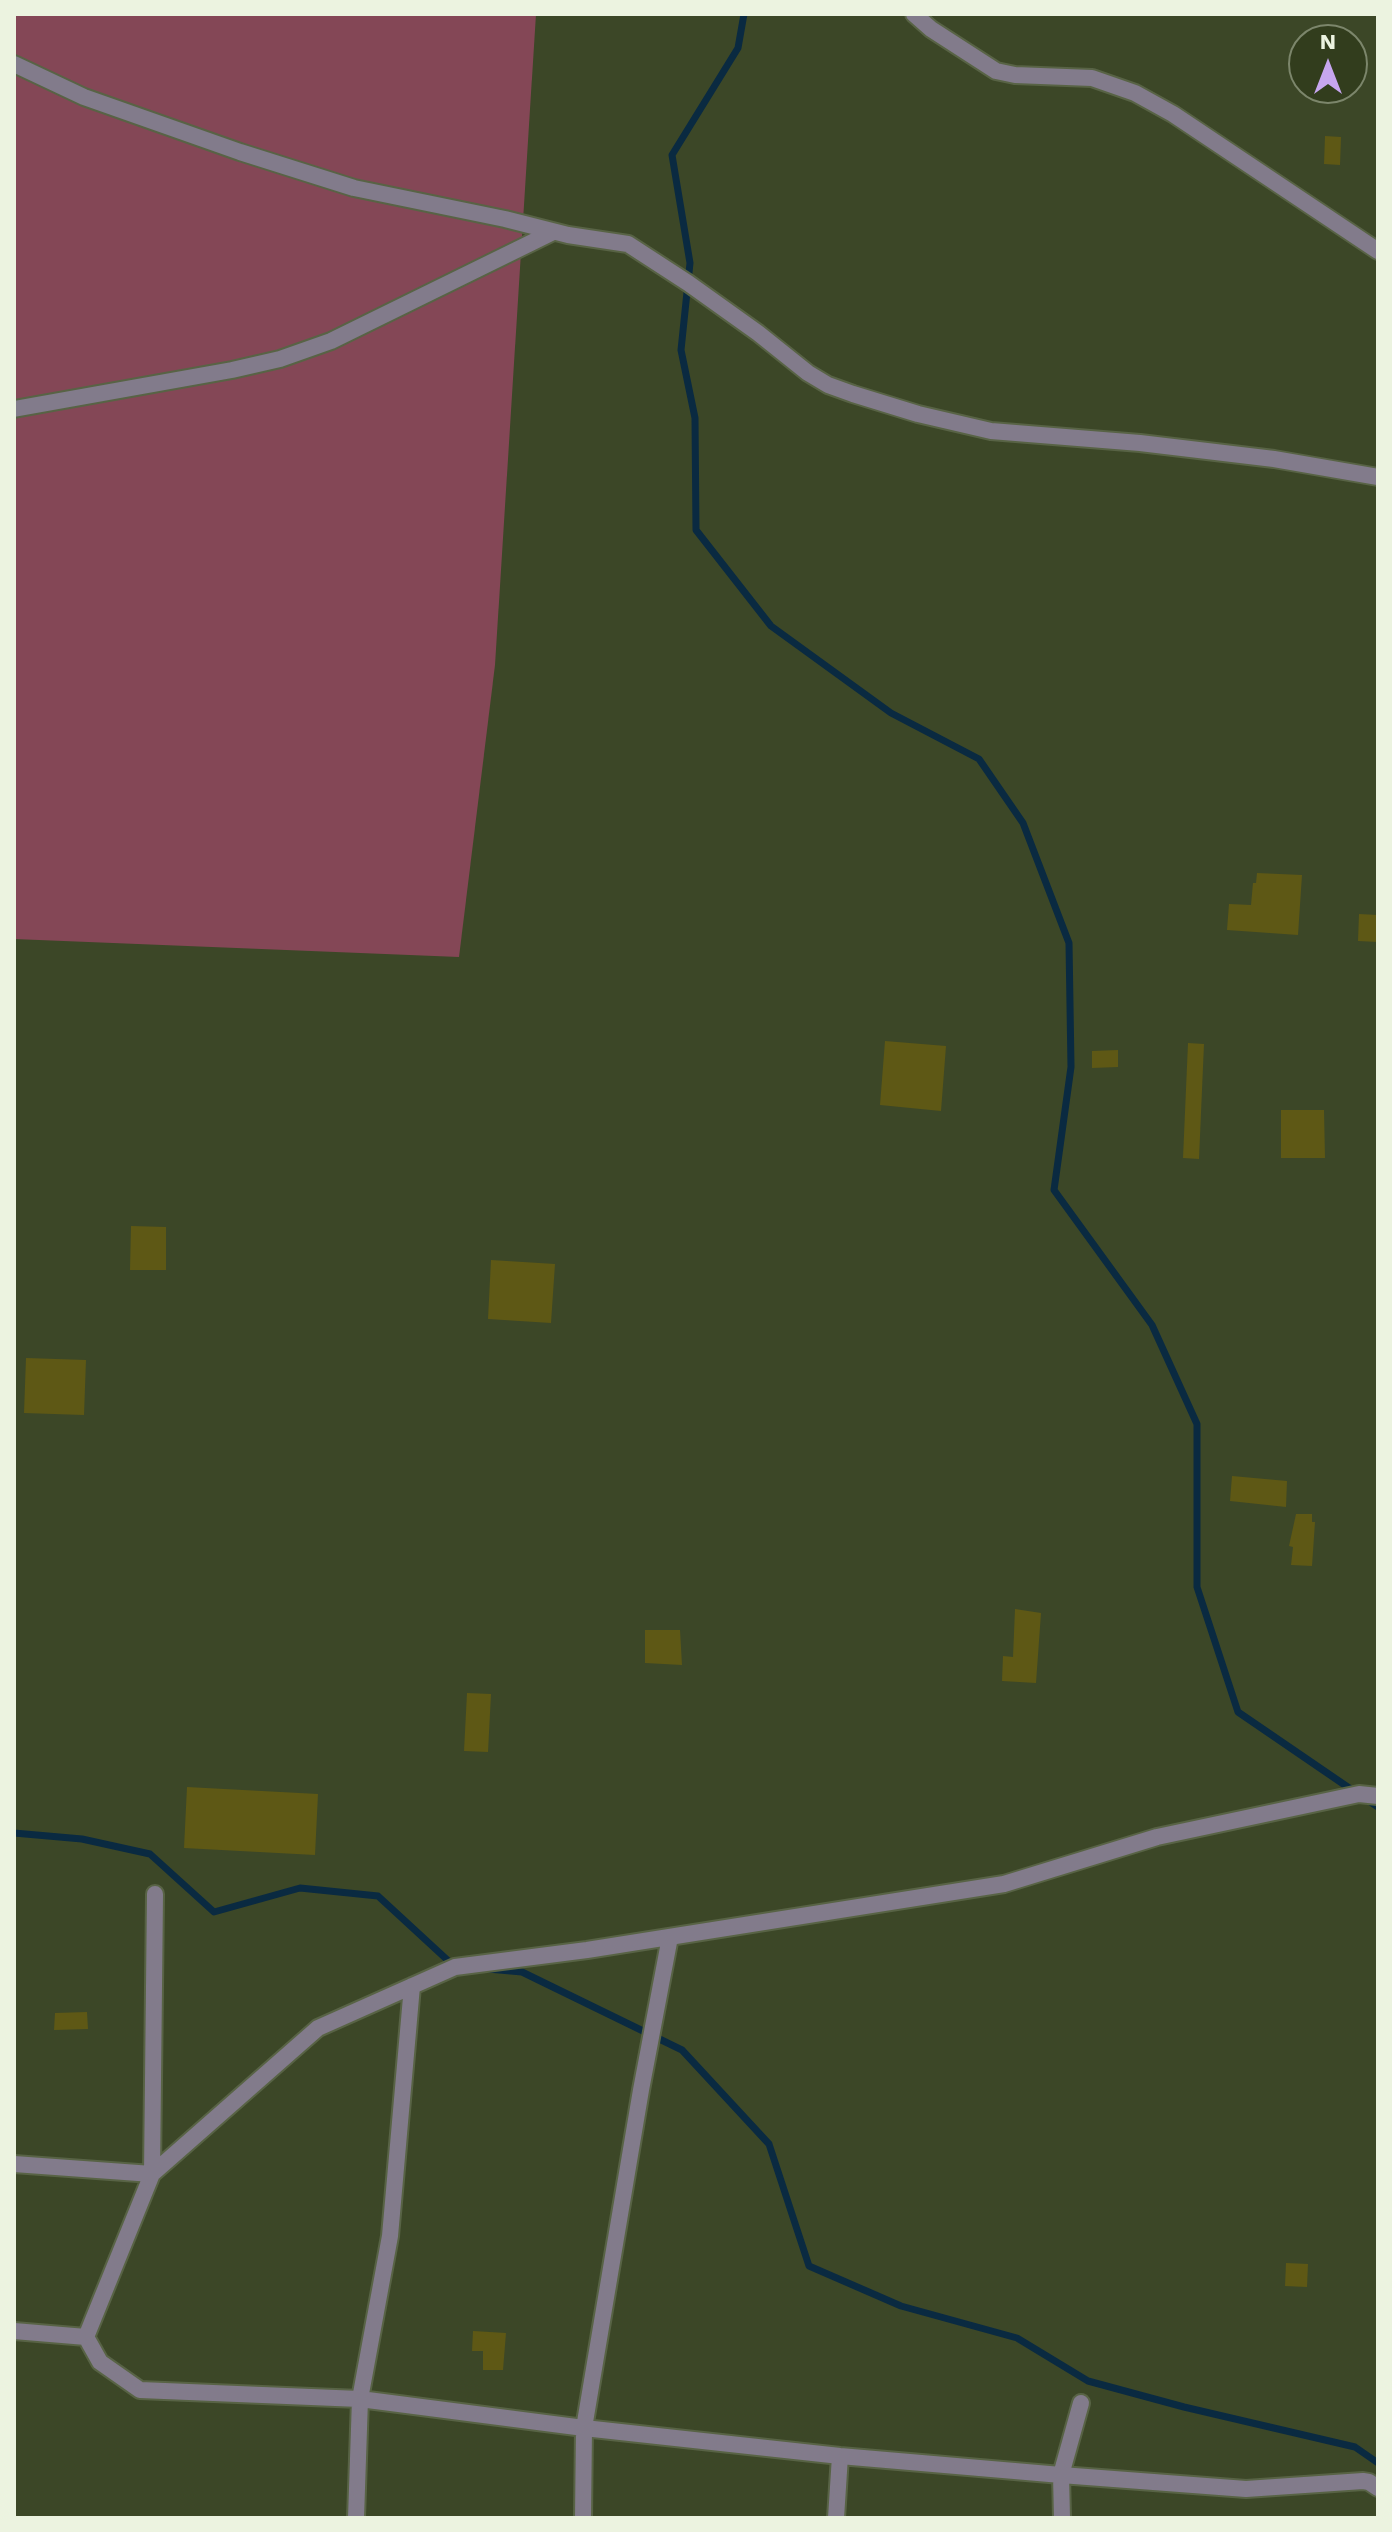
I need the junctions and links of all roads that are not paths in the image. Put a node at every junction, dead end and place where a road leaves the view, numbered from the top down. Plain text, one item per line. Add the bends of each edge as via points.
1 (914, 14) edge
2 (14, 64) edge
3 (553, 232) junction
4 (1378, 251) edge
5 (14, 409) edge
6 (1378, 477) edge
7 (1378, 1796) edge
8 (155, 1894) dead end
9 (670, 1937) junction
10 (412, 1986) junction
11 (14, 2164) edge
12 (152, 2174) junction
13 (14, 2331) edge
14 (86, 2337) junction
15 (360, 2399) junction
16 (1081, 2403) dead end
17 (584, 2428) junction
18 (840, 2456) junction
19 (1061, 2475) junction
20 (1378, 2488) edge
21 (356, 2518) edge
22 (583, 2518) edge
23 (836, 2518) edge
24 (1062, 2518) edge

1 - 4 street via 996,71 1092,78 1135,93
2 - 3 street via 84,97 354,188
3 - 5 street via 331,341 280,359
3 - 6 street via 628,244 828,385 918,414 991,431 1245,455
7 - 9 street via 1359,1794 1157,1837 1004,1884
8 - 12 street
9 - 10 street via 455,1967
9 - 17 street
10 - 12 street via 318,2028
10 - 15 street via 390,2236
11 - 12 street
12 - 14 street
13 - 14 street
14 - 15 street via 100,2362 140,2390
15 - 17 street
15 - 21 street
16 - 19 street
17 - 18 street
17 - 22 street
18 - 19 street
18 - 23 street
19 - 20 street via 1246,2489 1363,2481
19 - 24 street

